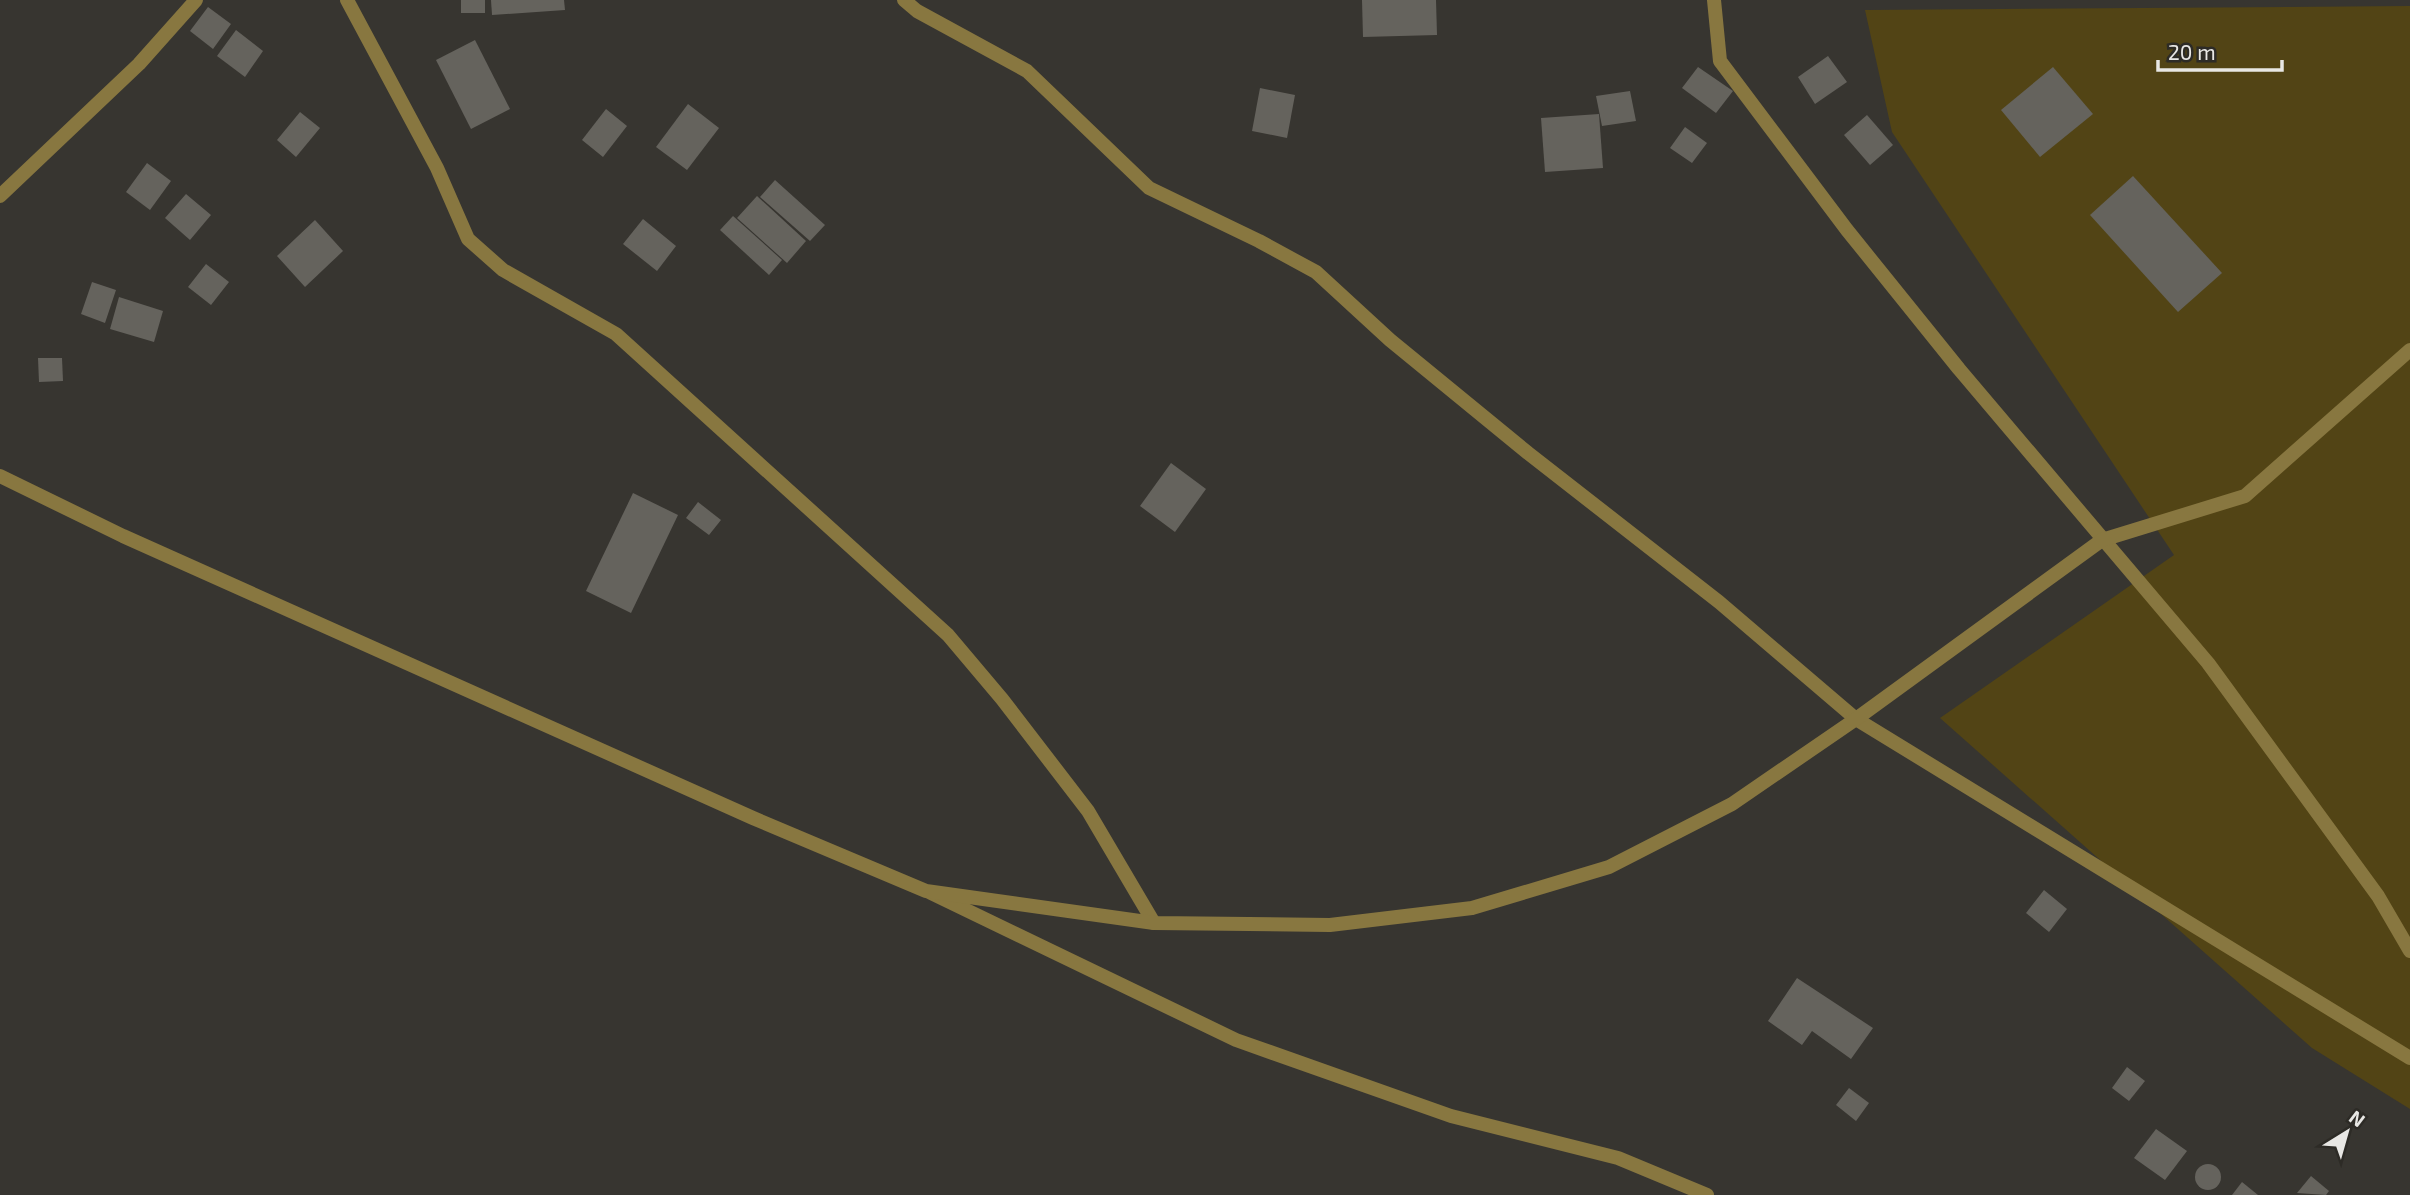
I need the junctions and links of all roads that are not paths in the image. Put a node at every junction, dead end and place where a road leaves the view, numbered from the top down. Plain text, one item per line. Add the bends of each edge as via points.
1 (196, 0) edge
2 (347, 0) edge
3 (904, 0) edge
4 (1714, 0) edge
5 (0, 196) edge
6 (2410, 350) edge
7 (0, 477) edge
8 (2102, 540) junction
9 (1856, 719) junction
10 (926, 891) junction
11 (1154, 923) junction
12 (2410, 951) edge
13 (2410, 1058) edge
14 (1707, 1195) edge

1 - 5 street via 139,64
2 - 11 street via 437,168 468,239 503,270 616,334 948,635 1088,811
3 - 9 street via 1027,71 1149,188 1316,272 1390,340 1719,602
4 - 8 street via 1720,61 1847,230
6 - 8 street via 2245,496
7 - 10 street via 715,801
8 - 9 street
8 - 12 street via 2208,663 2378,896
9 - 11 street via 1732,804 1609,867 1472,908 1330,925
9 - 13 street
10 - 11 street
10 - 14 street via 1236,1040 1451,1116 1618,1158

